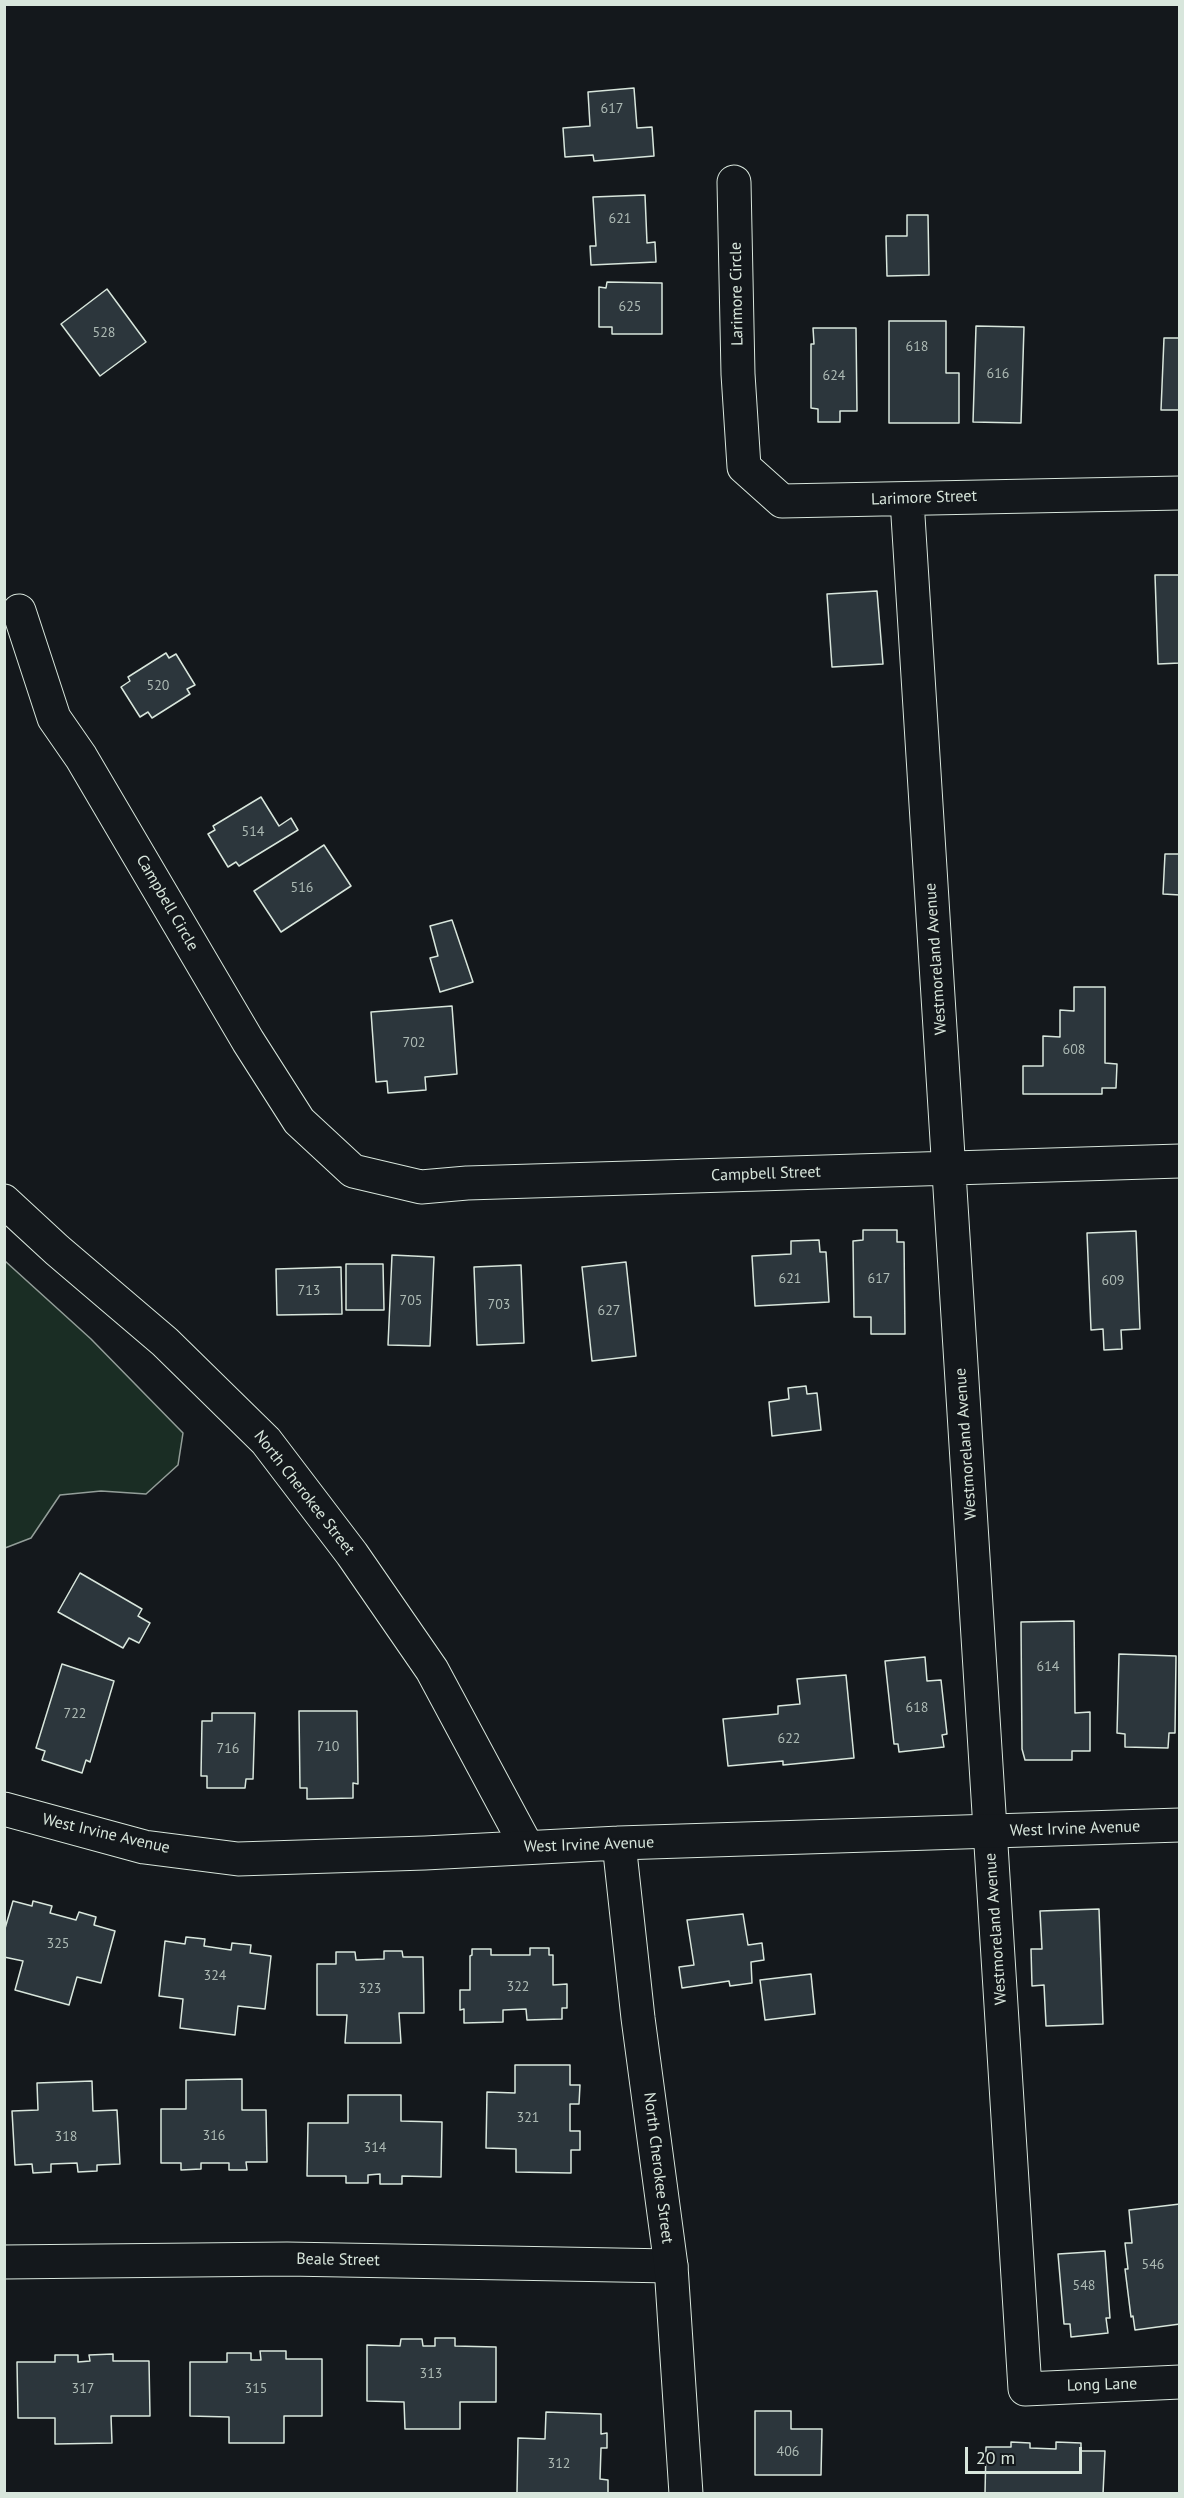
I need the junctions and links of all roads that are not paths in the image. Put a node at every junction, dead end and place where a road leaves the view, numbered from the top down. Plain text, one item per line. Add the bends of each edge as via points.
1 (734, 182) dead end
2 (740, 405) joint
3 (1179, 493) edge
4 (907, 500) junction
5 (19, 611) dead end
6 (1179, 1161) edge
7 (949, 1168) junction
8 (354, 1171) joint
9 (4, 1201) edge
10 (4, 1809) edge
11 (1179, 1825) edge
12 (990, 1832) junction
13 (619, 1843) junction
14 (527, 1847) junction
15 (4, 2262) edge
16 (670, 2266) junction
17 (1179, 2382) edge
18 (1025, 2389) joint
19 (686, 2493) edge

1 - 2 street, Larimore Circle
2 - 4 street, Larimore Street via 744,467 782,501
3 - 4 street, Larimore Street via 1023,494
4 - 7 street, Westmoreland Avenue
5 - 8 street, Campbell Circle via 54,718 299,1121
6 - 7 street, Campbell Street
7 - 8 street, Campbell Street via 421,1187
7 - 12 street, Westmoreland Avenue
9 - 14 street, North Cherokee Street via 165,1342 266,1441 352,1554 432,1670
10 - 14 street, West Irvine Avenue via 144,1847 238,1859
11 - 12 street, West Irvine Avenue
12 - 13 street, West Irvine Avenue
12 - 18 street, Westmoreland Avenue
13 - 14 street, West Irvine Avenue
13 - 16 street, North Cherokee Street
15 - 16 street, Beale Street via 287,2259
16 - 19 street, North Cherokee Street
17 - 18 street, Long Lane

